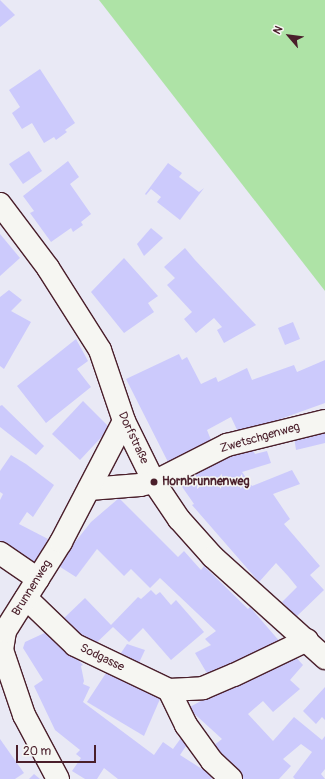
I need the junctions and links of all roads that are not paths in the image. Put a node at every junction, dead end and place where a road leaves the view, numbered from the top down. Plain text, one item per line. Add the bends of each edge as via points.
1 (0, 204) edge
2 (124, 421) junction
3 (325, 421) edge
4 (154, 482) junction
5 (89, 489) junction
6 (0, 553) edge
7 (38, 579) junction
8 (26, 598) junction
9 (307, 640) junction
10 (325, 658) edge
11 (169, 690) junction
12 (58, 779) edge
13 (231, 779) edge

1 - 2 street, Dorfstraße via 48,268 100,350
2 - 4 street, Dorfstraße
2 - 5 street, Brunnenweg
3 - 4 street, Zwetschgenweg via 227,445
4 - 5 street
4 - 9 street, Dorfstraße via 179,519 213,557
5 - 7 street, Brunnenweg
6 - 7 street
7 - 8 street, Brunnenweg
8 - 11 street, Sodgasse via 75,645
8 - 12 street, Brunnenweg via 5,632 2,650 24,715
9 - 10 street, Dorfstraße
9 - 11 street, Sodgasse via 203,688
11 - 13 street via 186,724 212,761

